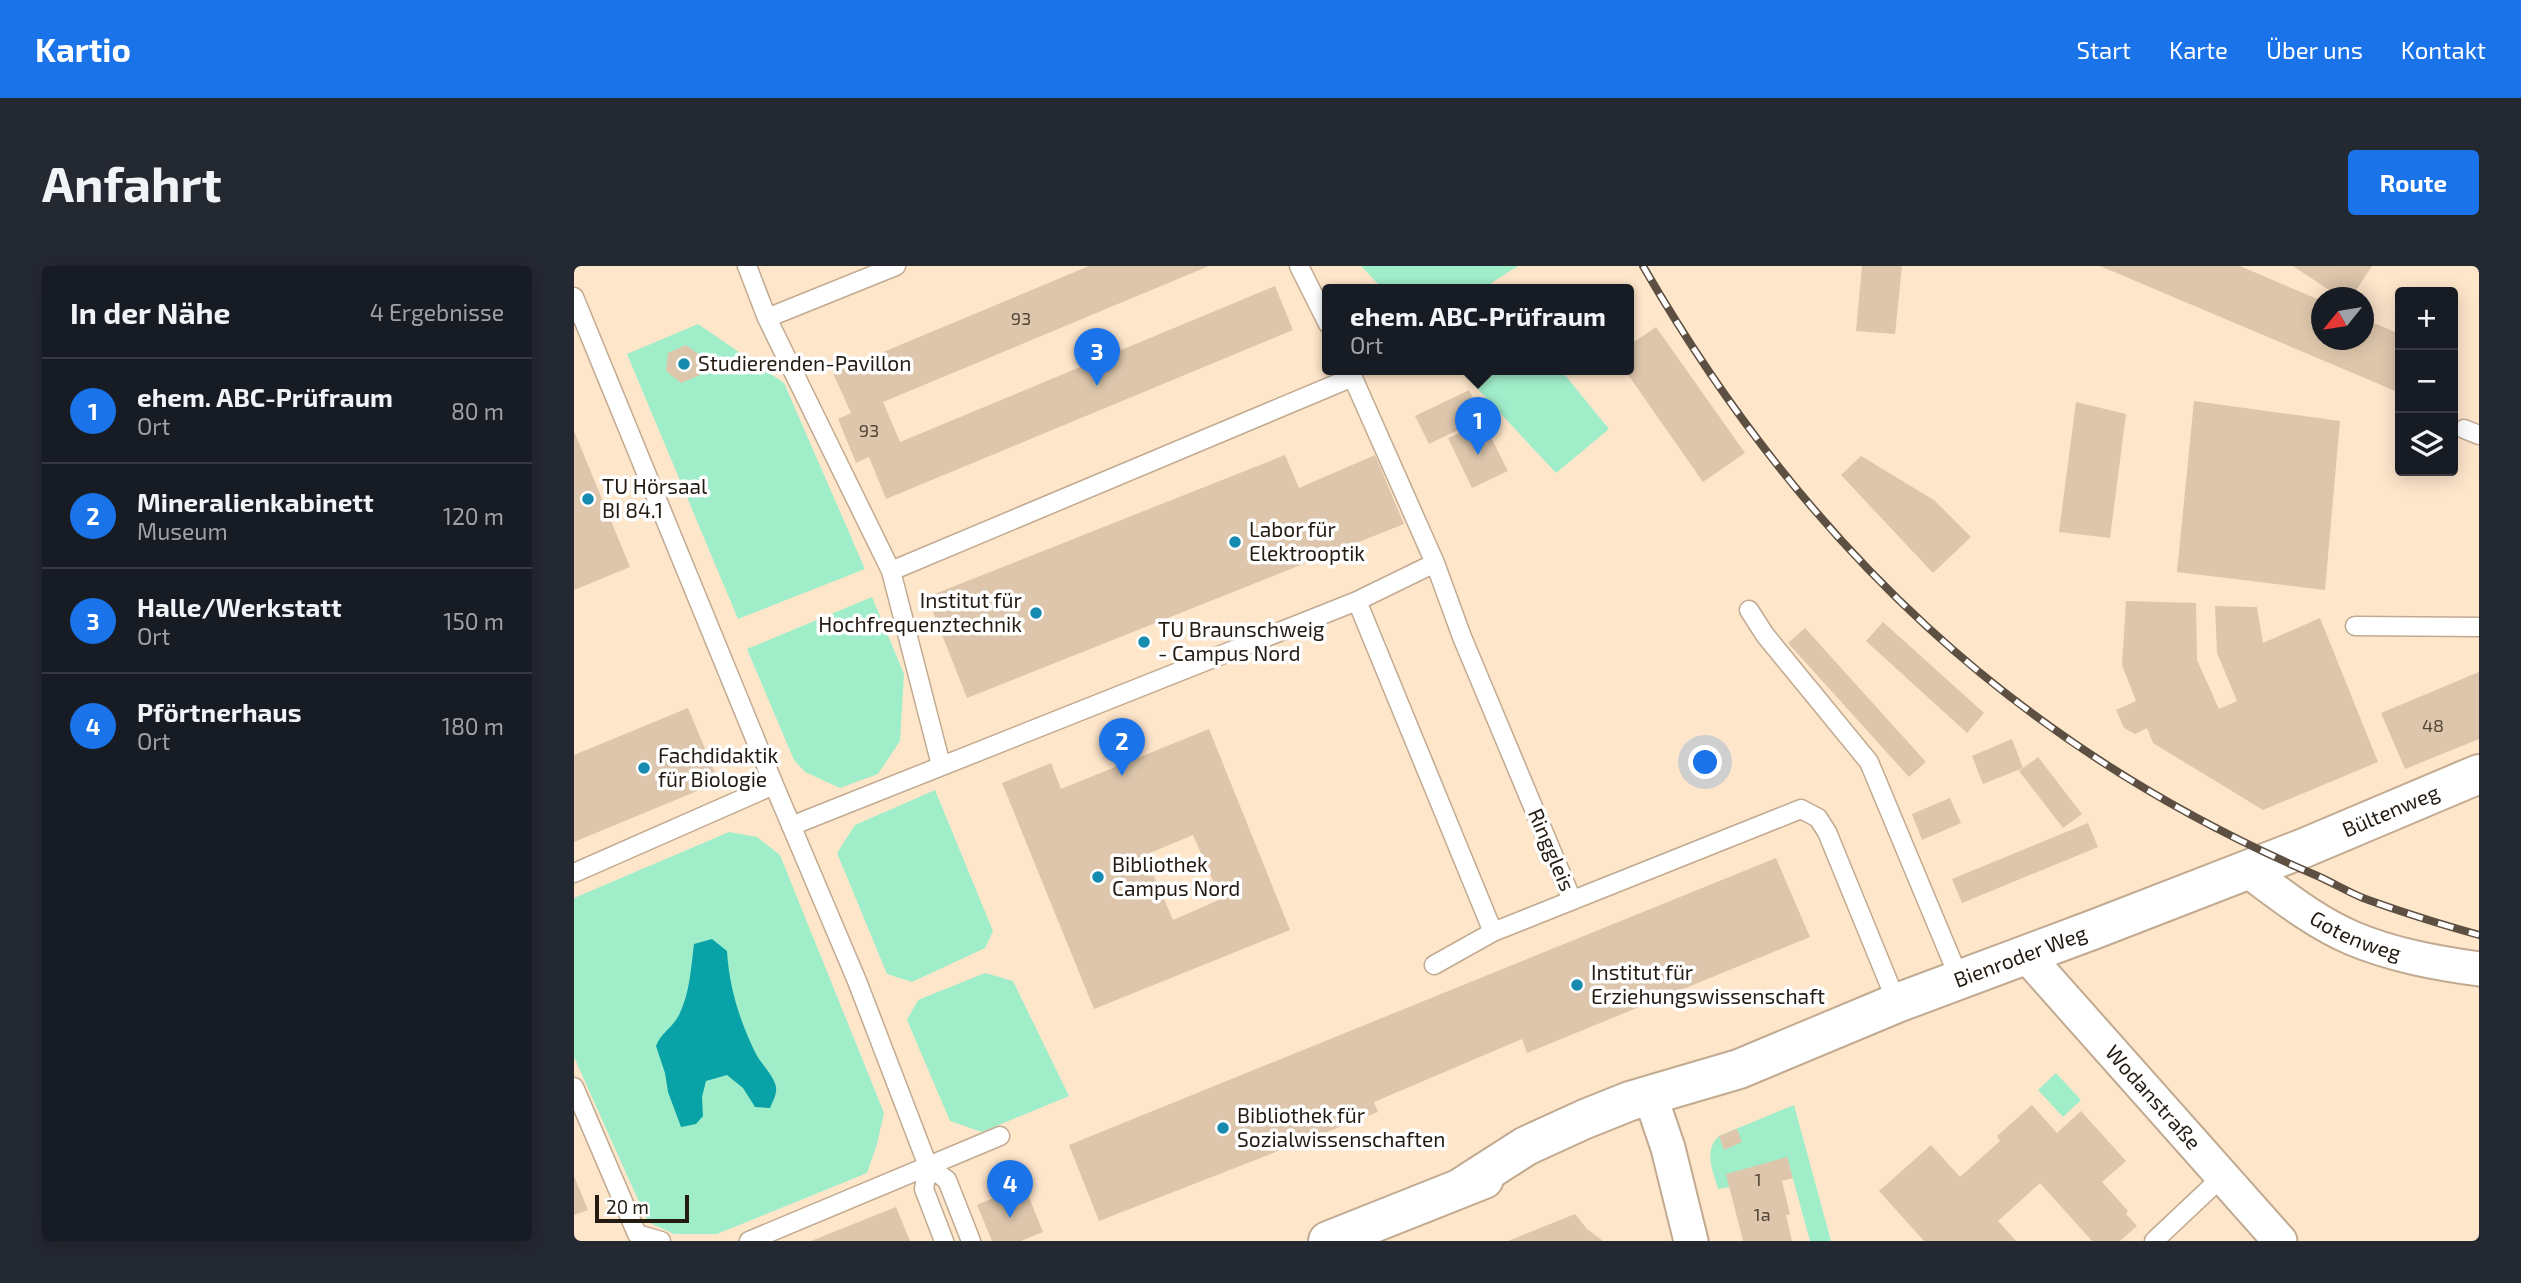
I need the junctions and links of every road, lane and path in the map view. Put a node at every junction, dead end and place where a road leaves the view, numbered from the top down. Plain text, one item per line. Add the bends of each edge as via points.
1 (747, 266) edge
2 (896, 266) edge
3 (1299, 266) edge
4 (574, 297) edge
5 (1322, 312) edge
6 (767, 318) junction
7 (1346, 375) edge
8 (1352, 375) edge
9 (1435, 564) junction
10 (891, 572) junction
11 (1357, 601) junction
12 (1749, 610) dead end
13 (2355, 626) dead end
14 (2479, 627) edge
15 (941, 765) junction
16 (2479, 774) edge
17 (774, 785) junction
18 (791, 826) junction
19 (2304, 848) joint
20 (2247, 870) junction
21 (574, 873) edge
22 (1572, 900) junction
23 (1493, 932) junction
24 (2026, 955) junction
25 (1434, 965) dead end
26 (2479, 969) edge
27 (1959, 980) junction
28 (1897, 1003) junction
29 (574, 1087) edge
30 (1653, 1106) junction
31 (1000, 1136) dead end
32 (929, 1166) junction
33 (2223, 1176) junction
34 (661, 1241) edge
35 (750, 1241) edge
36 (944, 1241) edge
37 (971, 1241) edge
38 (1328, 1241) edge
39 (1691, 1241) edge
40 (2154, 1241) edge
41 (2280, 1241) edge

1 - 6 lane
2 - 6 lane
3 - 5 lane
4 - 17 lane
6 - 10 lane
7 - 10 lane
8 - 9 lane, Ringgleis
9 - 11 lane
9 - 22 lane, Ringgleis
10 - 15 lane
11 - 15 lane
11 - 23 lane
12 - 27 lane via 1869,762
13 - 14 lane
15 - 18 lane
16 - 19 main road, Bültenweg
17 - 18 lane
17 - 21 lane
18 - 32 lane
19 - 20 main road, Bienroder Weg
20 - 24 main road, Bienroder Weg
20 - 26 street, Gotenweg via 2351,938 2430,963
22 - 23 lane
22 - 28 lane, Ringgleis via 1795,810 1806,810 1827,832
23 - 25 lane
24 - 27 main road, Bienroder Weg
24 - 33 street, Wodanstraße
27 - 28 main road, Bienroder Weg
28 - 30 main road, Bienroder Weg
29 - 34 lane via 637,1234
30 - 38 main road, Bienroder Weg via 1595,1143 1462,1187
30 - 39 street
31 - 32 lane
32 - 35 lane
32 - 36 lane via 924,1189
32 - 37 lane via 947,1181
33 - 40 lane
33 - 41 street, Wodanstraße

